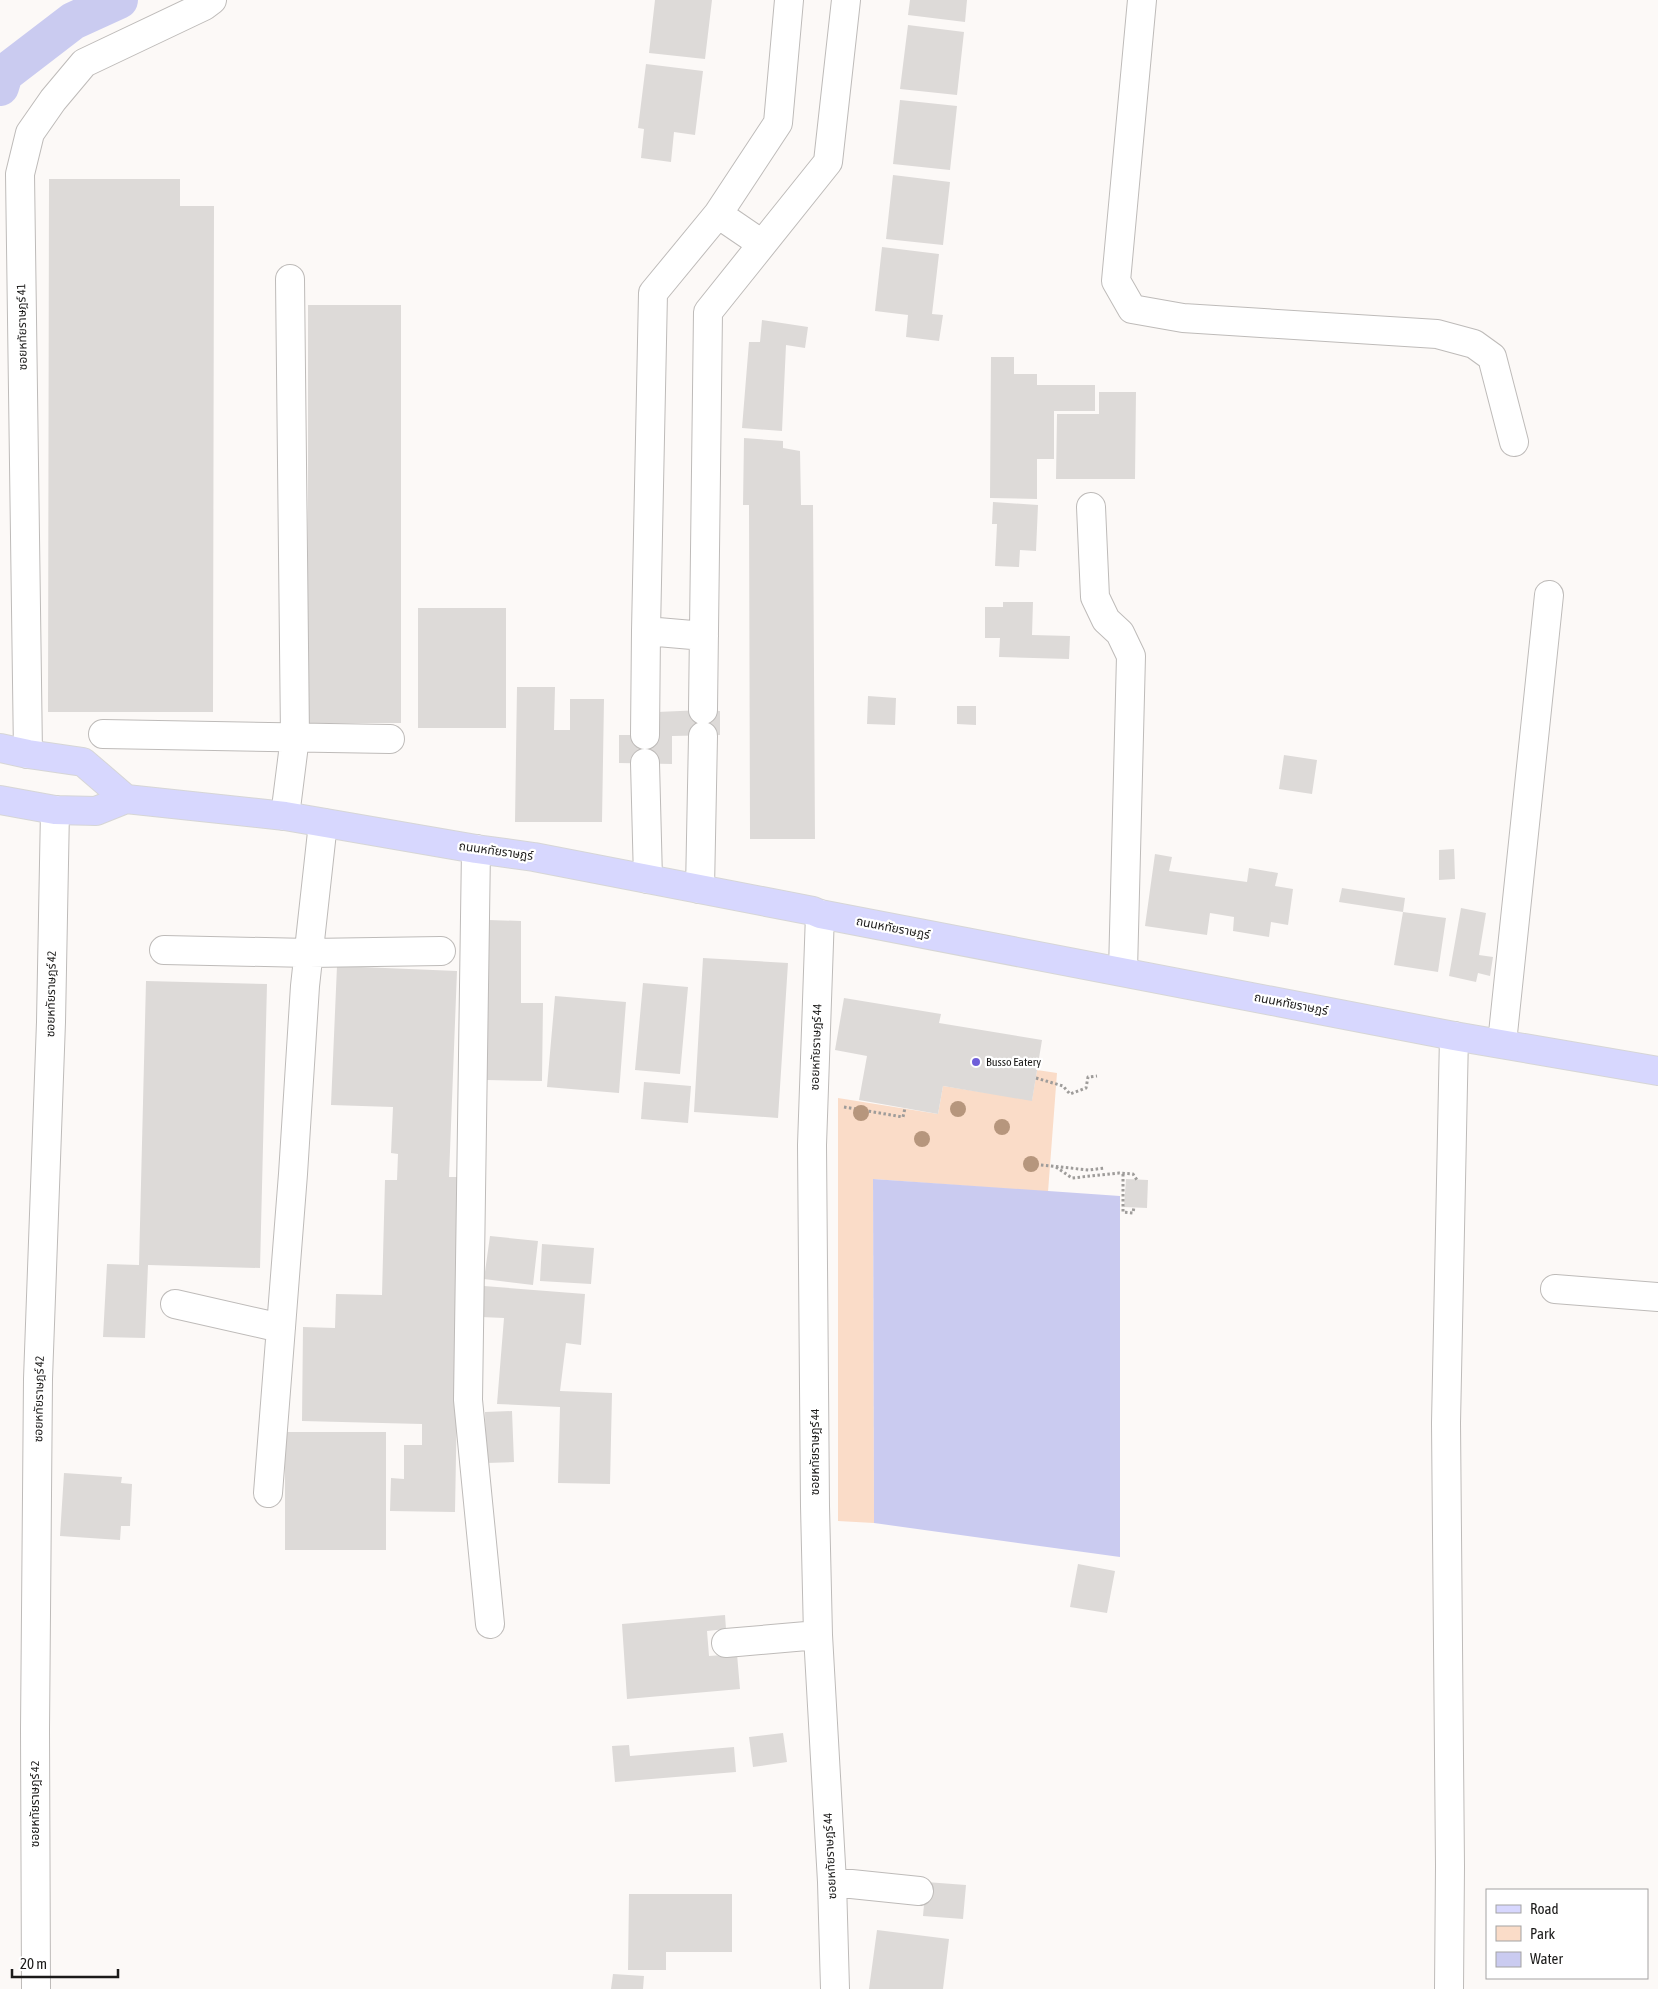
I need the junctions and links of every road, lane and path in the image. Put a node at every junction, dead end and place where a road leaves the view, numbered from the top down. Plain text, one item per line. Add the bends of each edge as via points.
1 (212, 0) edge
2 (789, 0) edge
3 (846, 0) edge
4 (1142, 0) edge
5 (718, 214) junction
6 (762, 244) junction
7 (290, 279) dead end
8 (1514, 442) dead end
9 (1091, 507) dead end
10 (1550, 595) dead end
11 (646, 630) junction
12 (704, 636) junction
13 (102, 734) dead end
14 (646, 735) dead end
15 (296, 737) junction
16 (390, 739) dead end
17 (16, 751) edge
18 (645, 763) dead end
19 (126, 799) junction
20 (0, 800) edge
21 (45, 808) junction
22 (285, 816) junction
23 (324, 823) junction
24 (476, 849) junction
25 (648, 879) junction
26 (700, 889) junction
27 (820, 914) junction
28 (164, 950) dead end
29 (441, 951) dead end
30 (309, 953) junction
31 (1123, 971) junction
32 (1454, 1036) junction
33 (1502, 1043) junction
34 (1658, 1071) edge
35 (1097, 1076) dead end
36 (1036, 1078) dead end
37 (814, 1102) junction
38 (905, 1108) dead end
39 (1031, 1164) dead end
40 (1056, 1167) junction
41 (1105, 1168) dead end
42 (1123, 1174) junction
43 (1137, 1180) dead end
44 (1134, 1207) dead end
45 (1555, 1289) dead end
46 (1658, 1297) edge
47 (175, 1304) dead end
48 (281, 1328) junction
49 (268, 1493) dead end
50 (490, 1624) dead end
51 (818, 1635) junction
52 (726, 1643) dead end
53 (832, 1882) junction
54 (919, 1891) dead end
55 (36, 1989) edge
56 (834, 1989) edge
57 (1448, 1989) edge

1 - 17 street, ซอยหทัยราษฎร์ 41 via 84,63 30,133 20,174
2 - 5 street via 778,123
3 - 6 street via 828,162
4 - 8 street via 1116,281 1132,308 1183,318 1437,334 1474,344 1492,357
5 - 6 street
5 - 11 street via 653,293
6 - 12 street via 708,312
7 - 15 street
9 - 31 street via 1095,598 1106,620 1120,633 1132,656
10 - 33 street
11 - 12 street
11 - 14 street
12 - 26 street
13 - 15 street
15 - 16 street
15 - 22 street
17 - 19 main road via 84,762
18 - 25 street
19 - 21 main road, ถนนหทัยราษฎร์ via 96,810
19 - 22 main road, ถนนหทัยราษฎร์
20 - 21 main road, ถนนหทัยราษฎร์
21 - 55 street, ซอยหทัยราษฎร์ 42 via 51,1022 38,1379
22 - 23 main road, ถนนหทัยราษฎร์
23 - 24 main road, ถนนหทัยราษฎร์
23 - 30 street
24 - 25 main road, ถนนหทัยราษฎร์
24 - 50 street via 468,1400
25 - 26 main road, ถนนหทัยราษฎร์
26 - 27 main road, ถนนหทัยราษฎร์
27 - 31 main road, ถนนหทัยราษฎร์
27 - 37 street, ซอยหทัยราษฎร์ 44
28 - 30 street
29 - 30 street
30 - 48 street
31 - 32 main road, ถนนหทัยราษฎร์
32 - 33 main road, ถนนหทัยราษฎร์
32 - 57 street via 1446,1423
33 - 34 main road, ถนนหทัยราษฎร์
35 - 36 path via 1088,1077 1086,1088 1070,1094 1063,1086
37 - 38 path via 903,1117
37 - 51 street, ซอยหทัยราษฎร์ 44
39 - 40 path
40 - 41 path
40 - 42 path via 1072,1178
42 - 43 path via 1133,1174
42 - 44 path via 1123,1212 1133,1213
45 - 46 street
47 - 48 street
48 - 49 street
51 - 52 street
51 - 53 street, ซอยหทัยราษฎร์ 44
53 - 54 street
53 - 56 street, ซอยหทัยราษฎร์ 44

